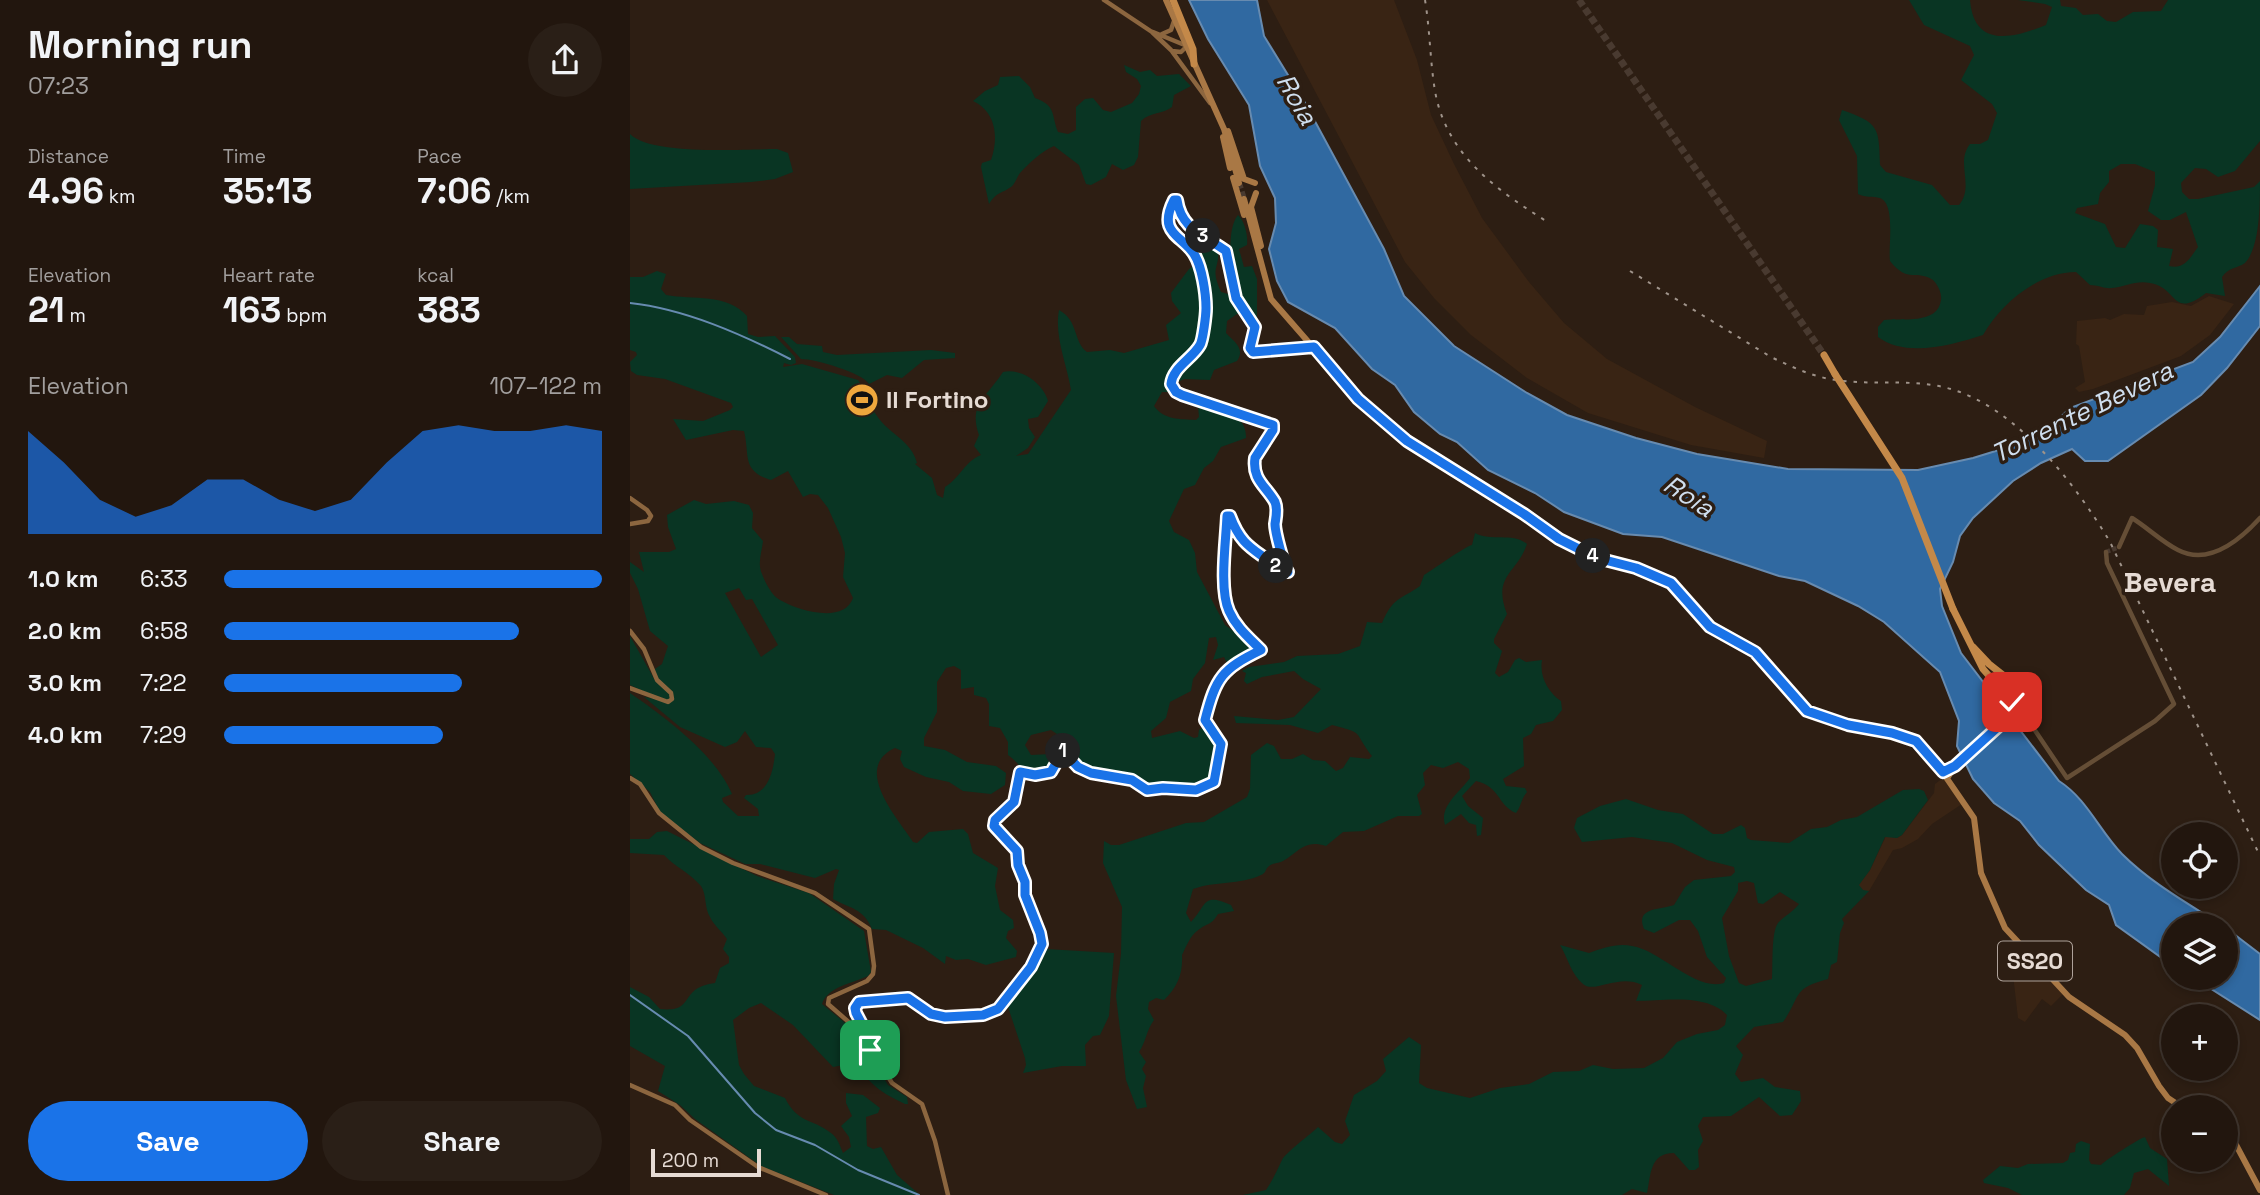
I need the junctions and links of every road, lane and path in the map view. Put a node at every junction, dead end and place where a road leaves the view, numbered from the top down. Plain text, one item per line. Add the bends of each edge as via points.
1 (1104, 0) edge
2 (1166, 0) edge
3 (1173, 0) edge
4 (1174, 17) junction
5 (1152, 32) junction
6 (1161, 34) junction
7 (1187, 46) junction
8 (1171, 50) junction
9 (1194, 64) junction
10 (1215, 109) junction
11 (1219, 118) junction
12 (1239, 183) tunnel mouth
13 (1252, 183) dead end
14 (1250, 197) tunnel mouth
15 (1268, 293) junction
16 (1314, 347) junction
17 (1824, 355) tunnel mouth
18 (630, 498) edge
19 (2260, 518) edge
20 (630, 524) edge
21 (2119, 547) tunnel mouth
22 (2106, 552) dead end
23 (630, 631) edge
24 (1963, 635) junction
25 (630, 688) edge
26 (2022, 690) junction
27 (2012, 702) junction
28 (2036, 715) junction
29 (2010, 716) junction
30 (2025, 716) junction
31 (2032, 729) junction
32 (1946, 775) junction
33 (630, 778) edge
34 (875, 1057) junction
35 (630, 1085) edge
36 (2168, 1095) edge
37 (2238, 1149) edge
38 (2260, 1190) edge
39 (826, 1195) edge
40 (948, 1195) edge

1 - 5 main road
2 - 4 main road
3 - 9 highway via 1193,49
4 - 6 main road via 1172,28
4 - 7 main road
5 - 6 main road
5 - 8 main road
6 - 7 main road
7 - 8 main road via 1181,52
7 - 9 main road
8 - 10 main road
9 - 10 main road
10 - 11 main road
11 - 12 main road
11 - 13 main road via 1232,139 1244,179
11 - 15 main road
14 - 15 main road
15 - 16 main road, SS20
16 - 32 main road, SS20 via 1358,399 1407,441 1559,539 1597,558 1671,583 1710,627 1755,652 1807,711 1916,741
16 - 34 main road via 1252,350 1255,327 1236,298 1226,251 1189,228 1178,214 1177,200 1172,201 1172,232 1198,261 1206,309 1200,345 1175,372 1171,384 1182,395 1273,425 1254,464 1260,485 1275,502 1276,531 1288,572 1247,547 1230,516 1224,562 1227,607 1243,633 1261,650 1233,663 1215,686 1205,720 1221,744 1214,782 1196,790 1147,790 1132,780 1082,771 1063,751 1051,772 1020,773 1014,802 994,826 1017,851 1025,895 1042,939 1039,955 998,1009 983,1015 931,1014 908,998 859,1002 856,1013
17 - 24 highway, bridge via 1902,478
18 - 20 main road via 647,510 650,518
19 - 21 street via 2231,544 2203,555 2180,551 2132,518
22 - 31 street via 2107,564 2174,704 2155,722 2070,777 2062,773
23 - 25 main road via 672,699 668,702
24 - 26 highway via 1983,659
24 - 27 highway via 1983,669
26 - 27 main road via 2014,693
26 - 28 main road via 2037,705
27 - 29 main road
27 - 30 main road
28 - 30 main road
28 - 31 street
29 - 30 main road
29 - 32 main road
30 - 31 street
32 - 36 main road, SS20 via 1974,818 1981,873 2005,929 2069,997 2125,1035
33 - 34 main road via 640,784 659,813 701,847 815,893 869,929 873,974 827,1002 859,1031
34 - 40 main road via 892,1083 925,1109
35 - 39 main road via 675,1105 758,1167
37 - 38 main road

